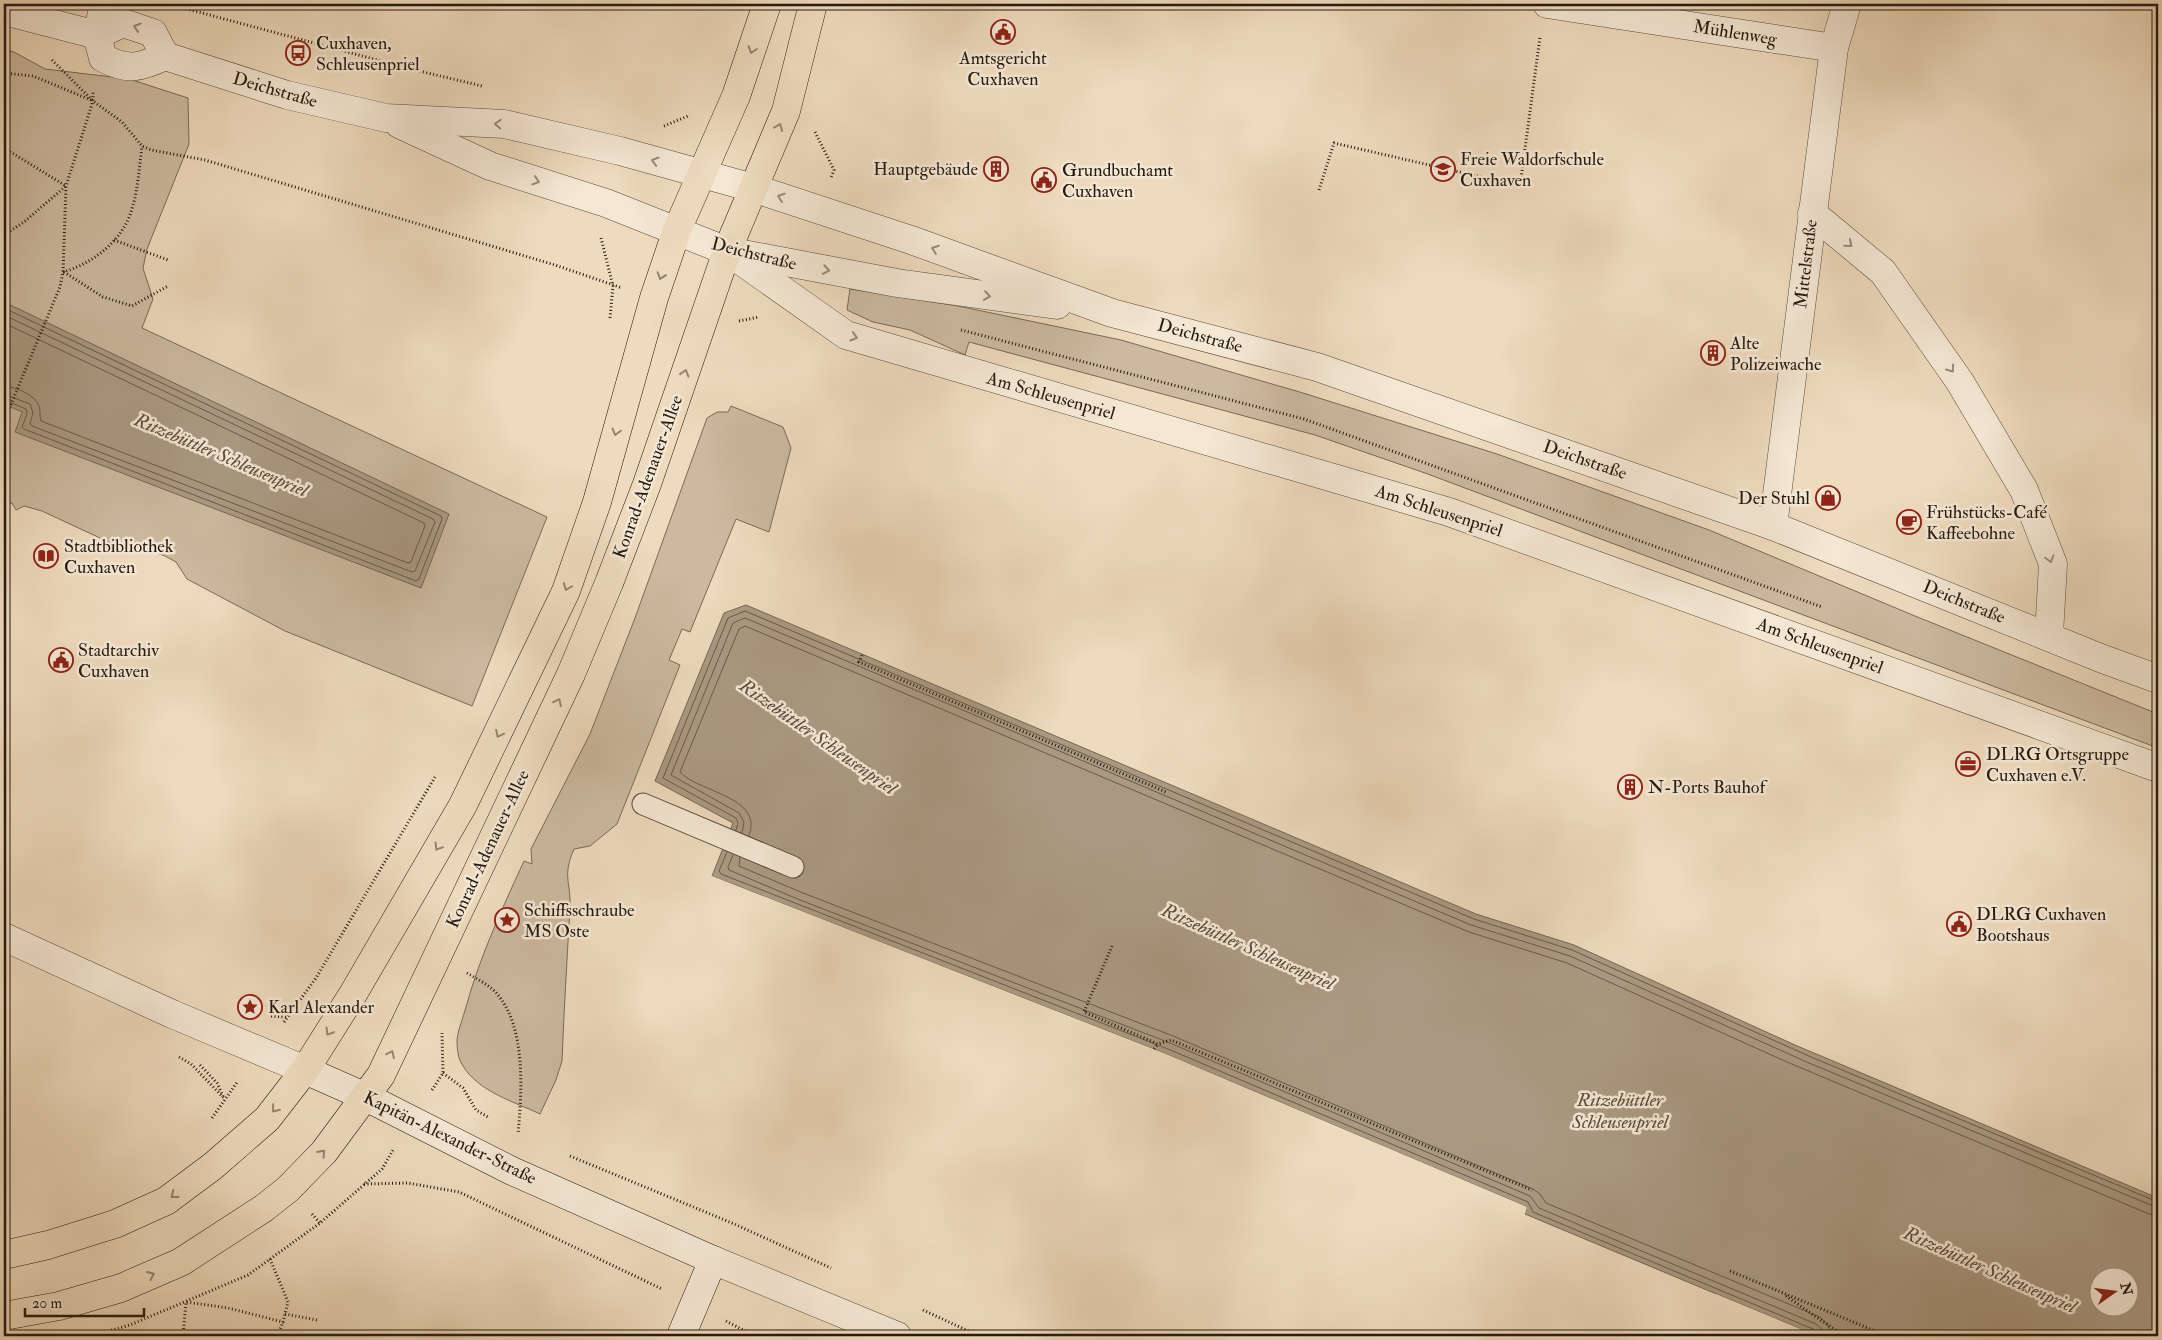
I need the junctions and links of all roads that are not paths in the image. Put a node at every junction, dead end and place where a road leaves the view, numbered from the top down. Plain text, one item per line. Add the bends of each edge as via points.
1 (104, 4) edge
2 (767, 4) edge
3 (813, 4) edge
4 (1547, 4) edge
5 (1847, 4) edge
6 (4, 11) edge
7 (97, 35) junction
8 (1834, 48) junction
9 (165, 56) junction
10 (386, 118) junction
11 (702, 175) junction
12 (753, 188) junction
13 (1812, 213) junction
14 (676, 230) junction
15 (727, 251) junction
16 (1112, 313) junction
17 (1773, 526) junction
18 (2049, 635) junction
19 (2158, 679) edge
20 (2158, 768) edge
21 (643, 804) dead end
22 (793, 867) dead end
23 (4, 937) edge
24 (305, 1070) junction
25 (366, 1096) junction
26 (4, 1255) edge
27 (713, 1260) junction
28 (4, 1316) edge
29 (681, 1336) edge
30 (897, 1336) edge

1 - 7 street
2 -> 11 main road via 736,96
12 -> 3 main road, Konrad-Adenauer-Allee via 786,111
4 - 8 street, Mühlenweg
5 - 8 street, Mittelstraße
6 - 7 street
9 -> 7 street via 153,33 122,23
7 - 9 street via 102,58 117,65 141,67
8 - 13 street, Mittelstraße
9 - 10 street, Deichstraße via 287,95
11 -> 10 street, Deichstraße via 620,151 504,124
10 -> 14 street, Deichstraße via 490,166 606,203
11 - 12 street, Deichstraße
11 - 14 main road
12 - 15 main road, Konrad-Adenauer-Allee
16 -> 12 street, Deichstraße via 912,240
13 - 17 street, Mittelstraße
13 -> 18 street via 1883,272 1960,382 2024,490 2053,564
14 - 15 street, Deichstraße
14 -> 24 main road via 598,502 566,591 463,805
15 -> 16 street, Deichstraße via 897,283
15 -> 20 street, Am Schleusenpriel via 846,335 1449,512
25 -> 15 main road, Konrad-Adenauer-Allee via 381,1075 571,674 647,484
16 - 17 street, Deichstraße via 1317,367
17 - 18 street, Deichstraße
18 - 19 street, Deichstraße
21 - 22 lane
23 - 24 street, Kapitän-Alexander-Straße via 172,1014
24 - 25 street, Kapitän-Alexander-Straße
24 -> 26 main road via 268,1119 166,1201 115,1224
25 - 27 street, Kapitän-Alexander-Straße via 512,1171
28 -> 25 main road, Konrad-Adenauer-Allee via 58,1306 121,1288 181,1262 288,1189 324,1152
27 - 29 street
27 - 30 street, Kapitän-Alexander-Straße

